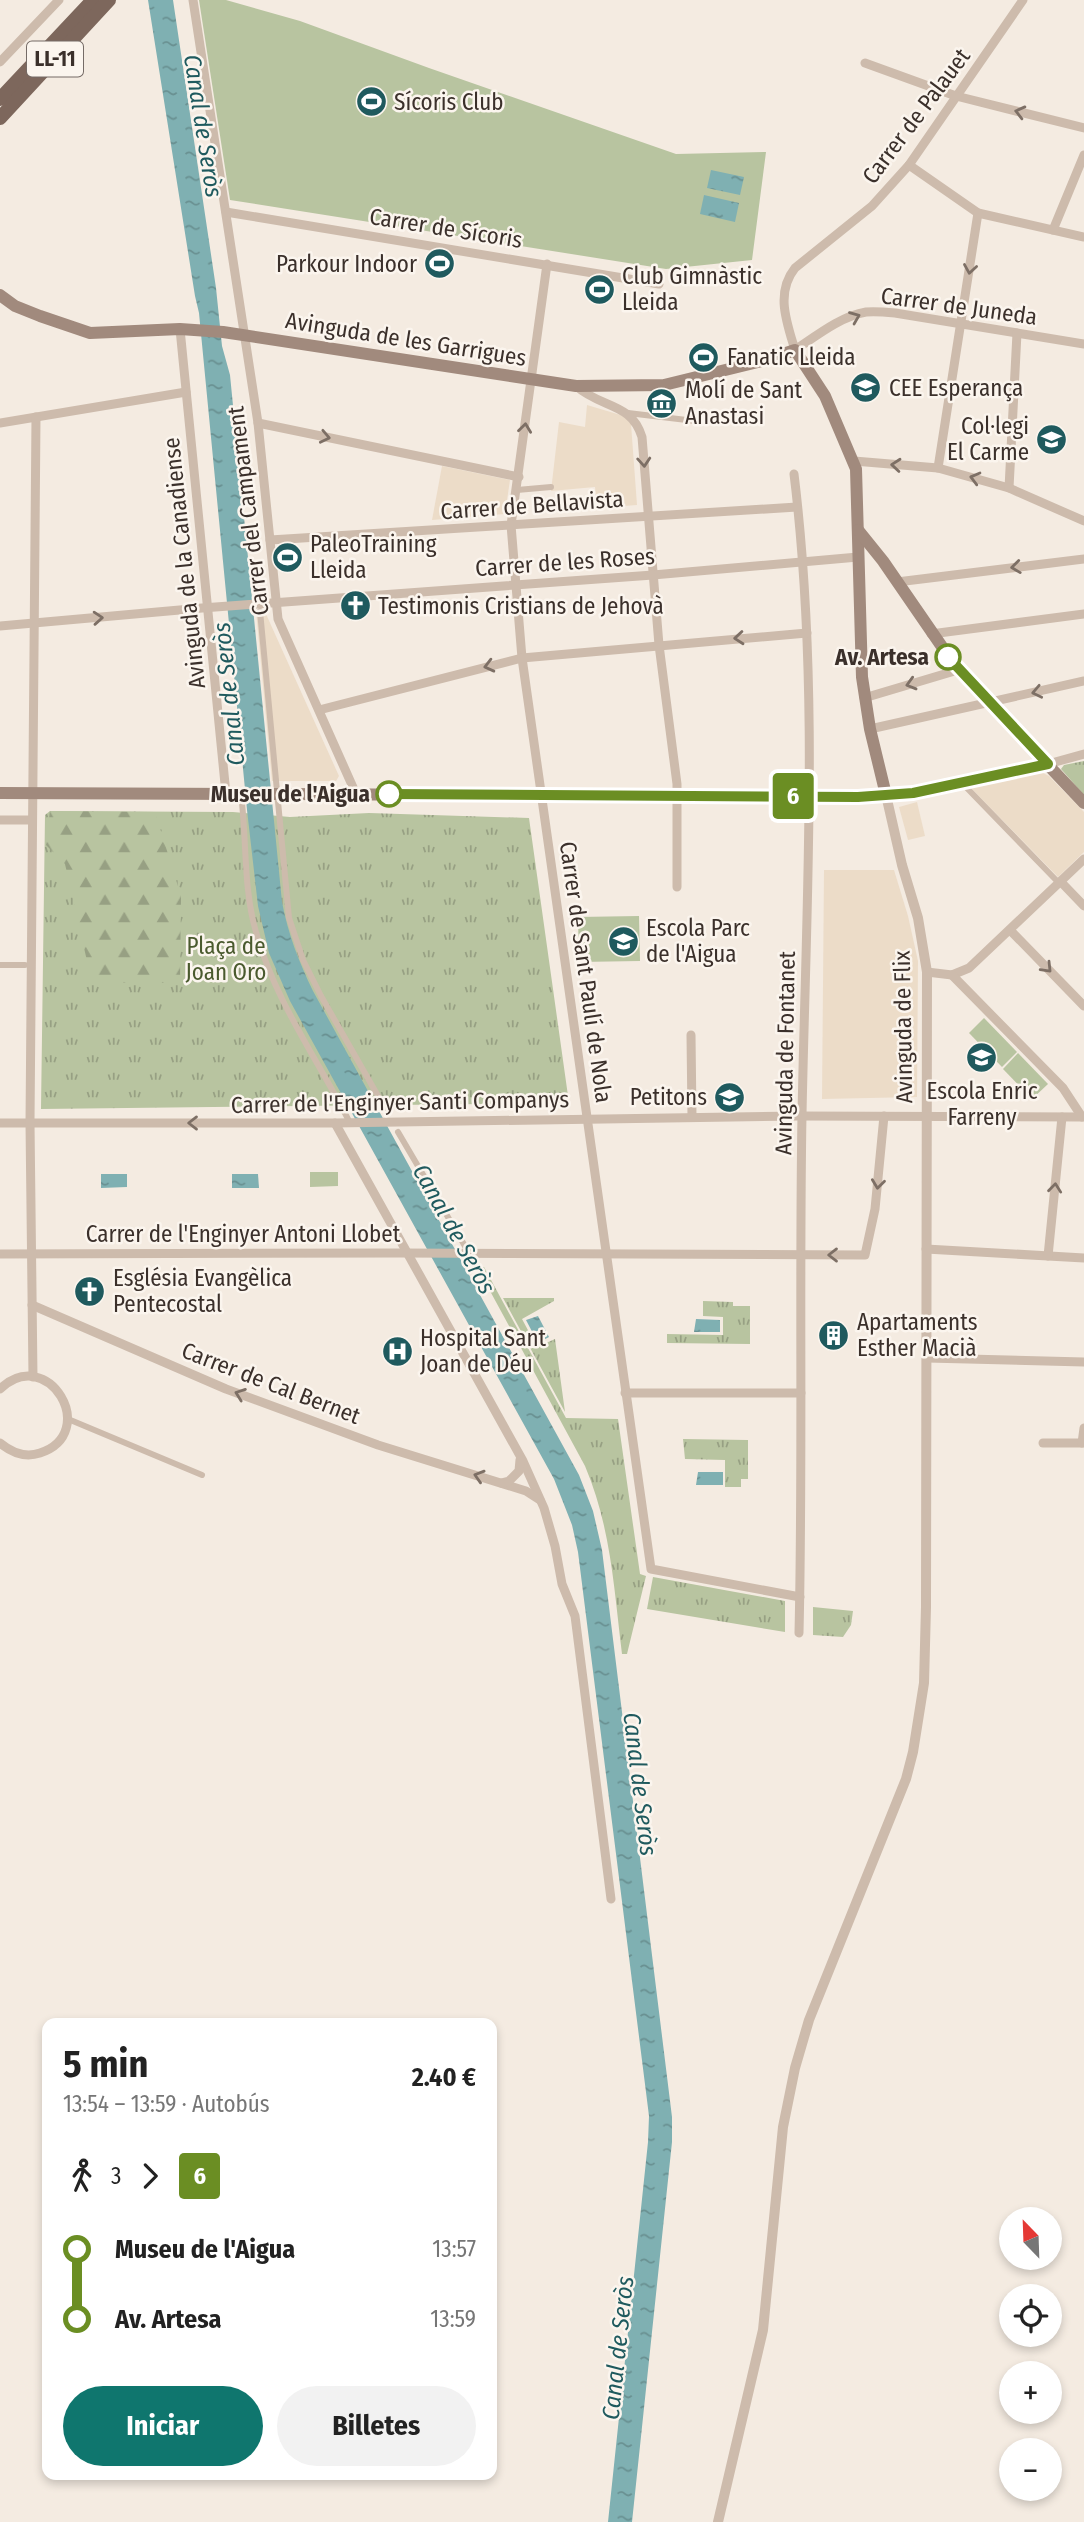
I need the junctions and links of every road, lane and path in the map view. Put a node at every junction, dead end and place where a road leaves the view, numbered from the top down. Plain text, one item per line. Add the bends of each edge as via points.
1 (93, 0) edge
2 (109, 0) edge
3 (193, 0) edge
4 (1023, 0) edge
5 (57, 2) edge
6 (37, 60) junction
7 (0, 62) edge
8 (865, 63) dead end
9 (0, 84) edge
10 (956, 96) junction
11 (0, 99) edge
12 (0, 118) edge
13 (1084, 128) edge
14 (1084, 155) edge
15 (909, 165) junction
16 (226, 212) junction
17 (978, 213) junction
18 (1053, 230) junction
19 (1084, 237) edge
20 (547, 264) junction
21 (659, 284) dead end
22 (0, 295) edge
23 (961, 324) junction
24 (180, 329) junction
25 (1017, 333) junction
26 (244, 335) junction
27 (1084, 344) edge
28 (795, 350) junction
29 (770, 358) junction
30 (807, 371) junction
31 (531, 380) junction
32 (576, 386) junction
33 (186, 392) junction
34 (628, 413) junction
35 (36, 417) junction
36 (695, 421) dead end
37 (0, 423) edge
38 (258, 423) junction
39 (854, 461) junction
40 (938, 468) junction
41 (794, 474) dead end
42 (519, 477) junction
43 (551, 487) dead end
44 (1009, 488) junction
45 (517, 490) junction
46 (797, 507) junction
47 (648, 516) junction
48 (1084, 521) edge
49 (511, 526) junction
50 (858, 530) junction
51 (270, 540) junction
52 (858, 557) junction
53 (1084, 559) edge
54 (801, 561) junction
55 (653, 575) junction
56 (897, 582) junction
57 (516, 585) junction
58 (276, 604) junction
59 (209, 608) junction
60 (256, 608) junction
61 (1084, 614) edge
62 (34, 623) junction
63 (0, 626) edge
64 (807, 632) junction
65 (931, 634) junction
66 (659, 645) junction
67 (522, 658) junction
68 (958, 670) junction
69 (1084, 681) edge
70 (864, 698) junction
71 (990, 702) junction
72 (319, 710) junction
73 (870, 729) junction
74 (1084, 754) edge
75 (1048, 764) junction
76 (962, 783) junction
77 (0, 793) edge
78 (33, 793) junction
79 (226, 794) junction
80 (242, 794) junction
81 (356, 794) junction
82 (542, 795) junction
83 (886, 795) junction
84 (677, 796) junction
85 (809, 796) junction
86 (1084, 803) edge
87 (0, 820) edge
88 (32, 820) junction
89 (1084, 859) edge
90 (1061, 882) junction
91 (677, 887) dead end
92 (1084, 906) edge
93 (1010, 930) junction
94 (0, 965) edge
95 (25, 965) dead end
96 (927, 972) junction
97 (953, 975) junction
98 (1084, 1006) edge
99 (691, 1035) dead end
100 (386, 1110) dead end
101 (926, 1115) junction
102 (802, 1116) junction
103 (884, 1116) junction
104 (1062, 1116) junction
105 (692, 1117) junction
106 (1083, 1117) edge
107 (587, 1118) junction
108 (0, 1123) edge
109 (30, 1123) junction
110 (350, 1123) junction
111 (335, 1124) junction
112 (398, 1132) dead end
113 (926, 1249) junction
114 (407, 1253) junction
115 (469, 1253) junction
116 (0, 1254) edge
117 (31, 1254) junction
118 (802, 1255) junction
119 (608, 1256) junction
120 (1048, 1256) junction
121 (1084, 1258) edge
122 (32, 1305) junction
123 (927, 1358) junction
124 (1084, 1362) edge
125 (33, 1377) junction
126 (1, 1387) edge
127 (625, 1393) junction
128 (801, 1393) junction
129 (68, 1419) junction
130 (1084, 1428) edge
131 (0, 1443) edge
132 (1043, 1443) dead end
133 (1083, 1443) edge
134 (519, 1454) junction
135 (202, 1475) dead end
136 (501, 1483) junction
137 (542, 1501) junction
138 (800, 1597) junction
139 (799, 1633) dead end
140 (611, 1899) dead end
141 (718, 2522) edge

1 - 6 main road, LL-11
2 - 12 main road, LL-11
3 - 16 street, Carrer del Campament
4 - 10 street, Carrer de Palauet
5 - 7 street
6 - 9 main road
6 - 11 main road, LL-11
8 - 10 street
13 -> 10 street
10 - 15 street, Carrer de Palauet
14 - 18 street
15 - 17 street
15 - 28 street, Carrer de Palauet via 872,206 788,276 783,302
16 - 20 street, Carrer de Sícoris
16 - 26 street, Carrer del Campament
17 - 18 street
17 -> 23 street
18 - 19 street
20 - 21 street, Carrer de Sícoris
20 - 31 street, Carrer de Sant Paulí de Nola
22 - 24 main road, Avinguda de les Garrigues via 15,306 90,333
23 - 25 street, Carrer de Juneda
28 -> 23 street, Carrer de Juneda via 867,312
23 - 40 street
24 - 26 main road, Avinguda de les Garrigues
24 - 33 street, Avinguda de la Canadiense
25 - 27 street, Carrer de Juneda
25 - 44 street
26 - 31 main road, Avinguda de les Garrigues
26 - 38 street, Carrer del Campament
28 - 29 main road, Avinguda de les Garrigues
28 - 30 main road, Avinguda de Flix
29 - 30 main road via 795,363
29 - 32 main road, Avinguda de les Garrigues via 664,385
30 - 39 main road, Avinguda de Flix via 825,396
31 - 32 main road, Avinguda de les Garrigues
42 -> 31 street, Carrer de Sant Paulí de Nola
32 - 34 street
33 - 35 street
33 - 59 street, Avinguda de la Canadiense
34 - 36 street
34 -> 47 street via 642,437
35 - 37 street
35 - 62 street
38 -> 42 street
38 - 51 street, Carrer del Campament
40 -> 39 street
39 - 50 main road, Avinguda de Flix
44 -> 40 street
41 - 46 street, Avinguda de Fontanet
42 - 45 street, Carrer de Sant Paulí de Nola
43 - 45 street
44 - 48 street
45 - 49 street, Carrer de Sant Paulí de Nola
46 - 47 street, Carrer de Bellavista
46 - 54 street, Avinguda de Fontanet
47 - 49 street, Carrer de Bellavista
47 - 55 street
49 - 51 street, Carrer de Bellavista
49 - 57 street, Carrer de Sant Paulí de Nola
50 - 52 main road, Avinguda de Flix
50 - 56 main road
51 - 58 street, Carrer del Campament
52 - 54 street, Carrer de les Roses
52 - 70 main road, Avinguda de Flix
53 -> 56 street
54 - 55 street, Carrer de les Roses
54 - 64 street, Avinguda de Fontanet
55 - 57 street, Carrer de les Roses
55 - 66 street
56 - 65 main road
57 - 58 street, Carrer de les Roses
57 - 67 street, Carrer de Sant Paulí de Nola
58 - 60 street, Carrer de les Roses
58 - 72 street, Carrer del Campament via 278,619
59 - 60 street, Carrer de les Roses
62 -> 59 street, Carrer de les Roses
59 - 79 street, Avinguda de la Canadiense
60 - 100 street via 289,918 315,984
61 - 65 street
62 - 63 street, Carrer de les Roses
62 - 78 street
64 -> 66 street
64 - 85 street, Avinguda de Fontanet
65 - 68 main road
66 - 67 street
66 - 84 street
67 -> 72 street
67 - 82 street, Carrer de Sant Paulí de Nola
68 -> 70 street
68 - 71 main road
69 -> 71 street
70 - 73 main road, Avinguda de Flix
71 - 73 street
71 - 75 main road
72 - 81 street, Carrer del Campament
73 - 83 main road, Avinguda de Flix
74 - 75 street
75 - 76 main road
75 - 86 main road
76 - 83 main road
76 - 90 street
77 - 78 main road
78 - 79 main road
78 - 88 street
79 - 80 main road
80 - 81 main road, bridge
80 - 110 street via 248,896 255,930 267,966
81 - 82 main road
82 - 84 main road
82 - 107 street, Carrer de Sant Paulí de Nola
83 - 85 main road
83 - 96 street, Avinguda de Flix
84 - 85 main road
84 - 91 street
85 - 102 street, Avinguda de Fontanet
87 - 88 street
88 - 109 street
89 - 90 street
90 - 92 street
90 - 93 street
93 - 97 street via 969,968
93 -> 98 street
94 - 95 street
96 - 97 street
96 - 101 street, Avinguda de Flix
97 - 106 street via 1063,1088
99 - 105 street
101 - 103 street, Carrer de l'Enginyer Santi Companys
101 - 104 street, Carrer de l'Enginyer Santi Companys
101 - 113 street, Avinguda de Flix
102 - 103 street, Carrer de l'Enginyer Santi Companys
102 - 105 street, Carrer de l'Enginyer Santi Companys
102 - 118 street, Avinguda de Fontanet
103 -> 118 street, Carrer de l'Enginyer Antoni Llobet via 875,1209 864,1255
104 - 106 street, Carrer de l'Enginyer Santi Companys
120 -> 104 street
105 - 107 street, Carrer de l'Enginyer Santi Companys
107 - 110 street, Carrer de l'Enginyer Santi Companys
107 - 119 street, Carrer de Sant Paulí de Nola
108 - 109 street, Carrer de l'Enginyer Santi Companys
111 -> 109 street, Carrer de l'Enginyer Santi Companys
109 - 117 street
110 - 111 street, Carrer de l'Enginyer Santi Companys
111 - 114 street
112 - 115 street
113 - 120 street
113 - 123 street, Avinguda de Flix
114 - 115 street, Carrer de l'Enginyer Antoni Llobet
114 - 117 street, Carrer de l'Enginyer Antoni Llobet
114 - 134 street
115 - 119 street, Carrer de l'Enginyer Antoni Llobet
116 - 117 street, Carrer de l'Enginyer Antoni Llobet
117 - 122 street
118 - 119 street, Carrer de l'Enginyer Antoni Llobet
118 - 128 street, Avinguda de Fontanet
119 - 127 street, Carrer de Sant Paulí de Nola
120 - 121 street
122 - 125 street
136 -> 122 street, Carrer de Cal Bernet via 378,1445 226,1389
123 - 124 street
123 - 141 street, Avinguda de Flix via 924,1683 913,1752 895,1810 809,2020 795,2068 783,2127 763,2330
125 - 126 street
125 - 129 street via 61,1393
127 - 128 street
127 - 138 street, Carrer de Sant Paulí de Nola via 651,1569
128 - 138 street, Avinguda de Fontanet
129 - 131 street via 58,1443 47,1451 21,1455
129 - 135 street
130 - 133 street
132 - 133 street
134 - 136 street via 519,1471
134 - 137 street
136 - 137 street, Carrer de Cal Bernet
137 - 140 street via 562,1584 575,1616
138 - 139 street, Avinguda de Fontanet

